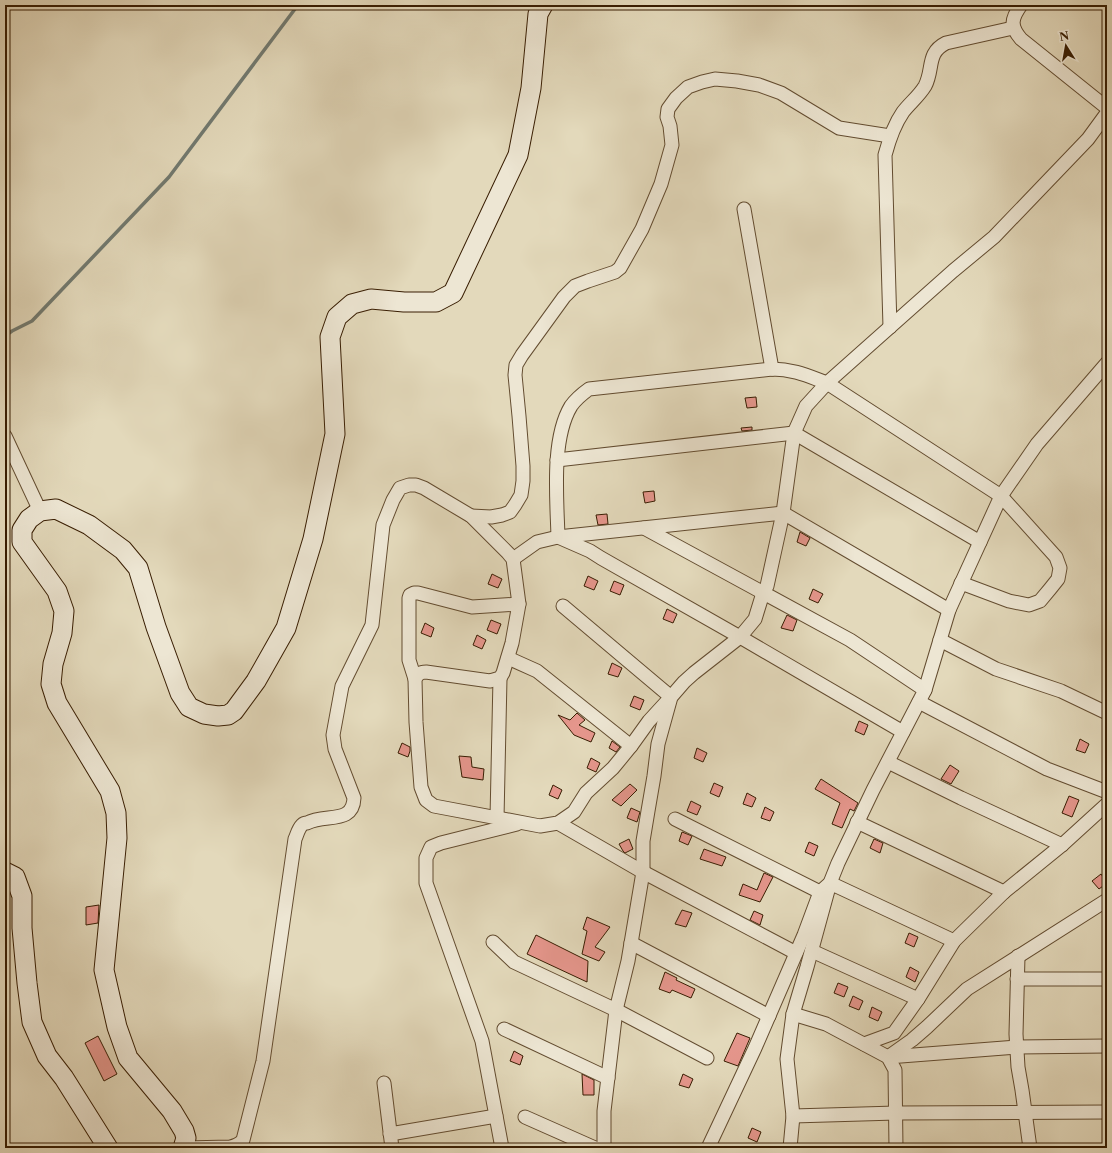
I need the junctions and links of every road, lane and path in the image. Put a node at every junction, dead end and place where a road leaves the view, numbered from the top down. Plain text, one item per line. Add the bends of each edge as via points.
1 (543, 5) edge
2 (1021, 5) edge
3 (1013, 28) junction
4 (1107, 108) edge
5 (1107, 113) edge
6 (890, 136) junction
7 (744, 209) dead end
8 (890, 327) junction
9 (1107, 363) edge
10 (772, 369) junction
11 (827, 383) junction
12 (794, 434) junction
13 (5, 436) edge
14 (557, 460) junction
15 (1001, 496) junction
16 (40, 511) junction
17 (783, 513) junction
18 (471, 516) junction
19 (644, 528) junction
20 (558, 537) junction
21 (980, 542) junction
22 (513, 559) junction
23 (961, 583) junction
24 (763, 593) junction
25 (519, 604) junction
26 (563, 606) dead end
27 (949, 610) junction
28 (740, 637) junction
29 (940, 640) junction
30 (508, 658) junction
31 (500, 678) junction
32 (415, 679) junction
33 (922, 696) junction
34 (671, 698) junction
35 (1107, 713) edge
36 (903, 732) junction
37 (631, 746) junction
38 (888, 762) junction
39 (1107, 792) edge
40 (1107, 804) edge
41 (497, 818) junction
42 (675, 819) dead end
43 (858, 822) junction
44 (521, 823) junction
45 (558, 823) junction
46 (1062, 845) junction
47 (5, 872) edge
48 (643, 872) junction
49 (825, 888) junction
50 (1004, 892) junction
51 (1107, 900) edge
52 (954, 941) junction
53 (493, 942) dead end
54 (631, 943) junction
55 (812, 951) junction
56 (796, 953) junction
57 (1018, 956) junction
58 (1017, 979) junction
59 (1107, 979) edge
60 (918, 999) junction
61 (616, 1010) junction
62 (793, 1014) junction
63 (769, 1016) junction
64 (504, 1029) dead end
65 (864, 1044) junction
66 (1107, 1046) edge
67 (1017, 1047) junction
68 (888, 1057) junction
69 (707, 1058) dead end
70 (608, 1078) junction
71 (384, 1083) dead end
72 (1025, 1112) junction
73 (1107, 1112) edge
74 (896, 1113) junction
75 (496, 1116) junction
76 (793, 1116) junction
77 (525, 1117) dead end
78 (390, 1134) junction
79 (206, 1147) edge
80 (108, 1148) edge
81 (184, 1148) edge
82 (392, 1148) edge
83 (502, 1148) edge
84 (595, 1148) edge
85 (604, 1148) edge
86 (708, 1148) edge
87 (790, 1148) edge
88 (896, 1148) edge
89 (1030, 1148) edge

1 - 16 main road via 538,14 531,88 518,155 453,293 436,302 371,299 352,304 337,317 330,337 335,434 313,540 286,628 256,681 234,711 228,715 218,716 204,714 189,707 180,693 158,634 138,568 123,550 89,525 56,509
2 - 3 street via 1015,13
3 - 4 street via 1021,39
3 - 6 street via 946,43 939,47 935,52 926,85 903,112
5 - 8 street via 1088,139 994,237
6 - 8 street via 885,155
6 - 18 street via 839,128 781,93 759,85 715,79 688,87 668,109 672,145 661,184 642,229 620,268 576,286 564,297 516,365 523,474 521,495 510,512 491,517
7 - 10 street
8 - 11 street
9 - 15 street via 1037,444
10 - 11 street via 785,369
10 - 14 street via 589,389 572,405 564,422
11 - 12 street via 806,406
11 - 15 street
12 - 14 street
12 - 17 street
12 - 21 street
13 - 16 street
14 - 20 street
15 - 21 street
15 - 23 street via 1056,557 1060,568 1058,578 1040,601 1029,605 1009,601
16 - 81 main road via 22,530 22,542 57,591 64,611 62,633 52,664 51,684 57,703 110,791 116,812 117,838 104,970 117,1027 128,1058 172,1111 184,1131
17 - 19 street
17 - 24 street via 767,586
17 - 27 street
18 - 22 street
18 - 79 street via 416,485 400,488 393,500 383,525 372,625 342,686 333,735 335,748 354,798 354,805 346,815 313,819 302,825 295,839 263,1061 243,1140 230,1147
19 - 20 street
19 - 24 street
20 - 22 street via 537,542
20 - 28 street via 590,551
21 - 23 street
22 - 25 street
23 - 27 street
24 - 28 street via 755,619
24 - 33 street via 850,640
25 - 30 street
25 - 32 street via 472,607 418,593 410,595 409,660
26 - 34 street
27 - 29 street
28 - 34 street via 694,673
28 - 36 street
29 - 33 street
29 - 35 street via 996,669 1061,691
30 - 31 street
30 - 37 street via 537,671
31 - 32 street via 490,681 421,672
31 - 41 street
32 - 41 street via 421,787 426,800 434,806
33 - 36 street
33 - 39 street via 1047,769
34 - 37 street via 649,721
34 - 48 street via 658,744 643,841
36 - 38 street
37 - 45 street via 613,768 586,793 574,812
38 - 43 street
38 - 46 street
40 - 46 street
41 - 44 street
42 - 49 street
43 - 49 street
43 - 50 street
44 - 45 street via 540,826
44 - 75 street via 441,843 431,848 426,858 426,883 482,1041
45 - 48 street
46 - 50 street
47 - 80 main road via 15,877 22,896 23,936 32,1022 47,1056 64,1078
48 - 54 street
48 - 56 street
49 - 52 street
49 - 55 street
49 - 56 street
50 - 52 street
51 - 57 street
52 - 60 street
53 - 61 street via 514,962
54 - 61 street
54 - 63 street
55 - 60 street
55 - 62 street
56 - 63 street
57 - 58 street
57 - 68 street via 967,989 912,1040
58 - 59 street
58 - 67 street
60 - 65 street via 894,1033
61 - 69 street
61 - 70 street
62 - 65 street via 826,1024
62 - 76 street via 787,1059
63 - 86 street
64 - 70 street
65 - 68 street
66 - 67 street
67 - 68 street
67 - 72 street
68 - 74 street via 895,1070
70 - 85 street via 604,1112
71 - 78 street
72 - 73 street
72 - 74 street
72 - 89 street
74 - 76 street
74 - 88 street
75 - 78 street
75 - 83 street
76 - 87 street
77 - 84 street
78 - 82 street
79 - 81 street

